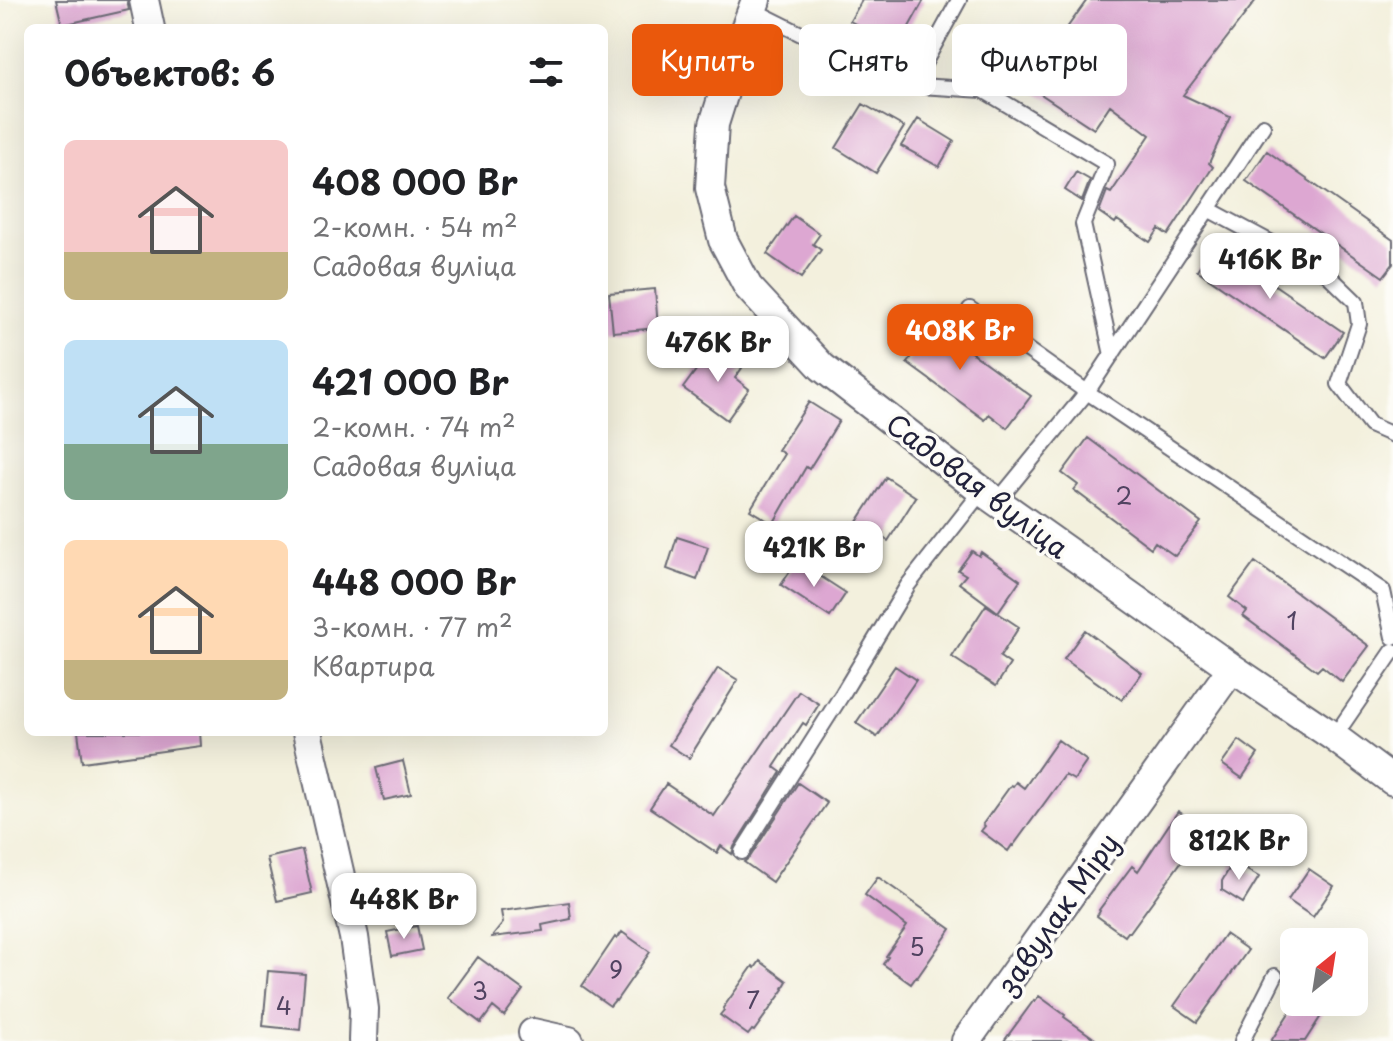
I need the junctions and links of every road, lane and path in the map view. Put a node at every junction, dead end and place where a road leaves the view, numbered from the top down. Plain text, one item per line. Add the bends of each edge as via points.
1 (144, 0) edge
2 (959, 0) edge
3 (754, 5) edge
4 (149, 24) edge
5 (799, 30) edge
6 (936, 42) edge
7 (936, 87) edge
8 (1263, 126) dead end
9 (1208, 209) junction
10 (970, 309) dead end
11 (1112, 355) junction
12 (1087, 392) junction
13 (1393, 435) edge
14 (990, 496) junction
15 (1393, 637) edge
16 (1393, 651) edge
17 (1232, 668) junction
18 (308, 736) edge
19 (1334, 737) junction
20 (1393, 781) edge
21 (742, 852) dead end
22 (1275, 976) dead end
23 (533, 1033) dead end
24 (363, 1041) edge
25 (569, 1041) edge
26 (966, 1041) edge
27 (1242, 1041) edge

1 - 4 street
2 - 6 lane
3 - 5 lane
3 - 14 street, Садовая вуліца via 714,124 710,188 723,240 748,287 822,367
7 - 11 lane via 983,90 1107,164 1083,224
8 - 9 lane
9 - 11 lane
9 - 13 lane via 1324,271 1356,302 1359,324 1339,384 1370,425
10 - 12 lane
11 - 12 lane
12 - 14 lane
12 - 15 lane via 1383,591
14 - 17 street, Садовая вуліца
14 - 21 lane via 908,585
16 - 19 lane
17 - 19 street, Садовая вуліца
17 - 26 street, завулак Міру
18 - 24 street via 354,937
19 - 20 street, Садовая вуліца
22 - 27 lane
23 - 25 street

